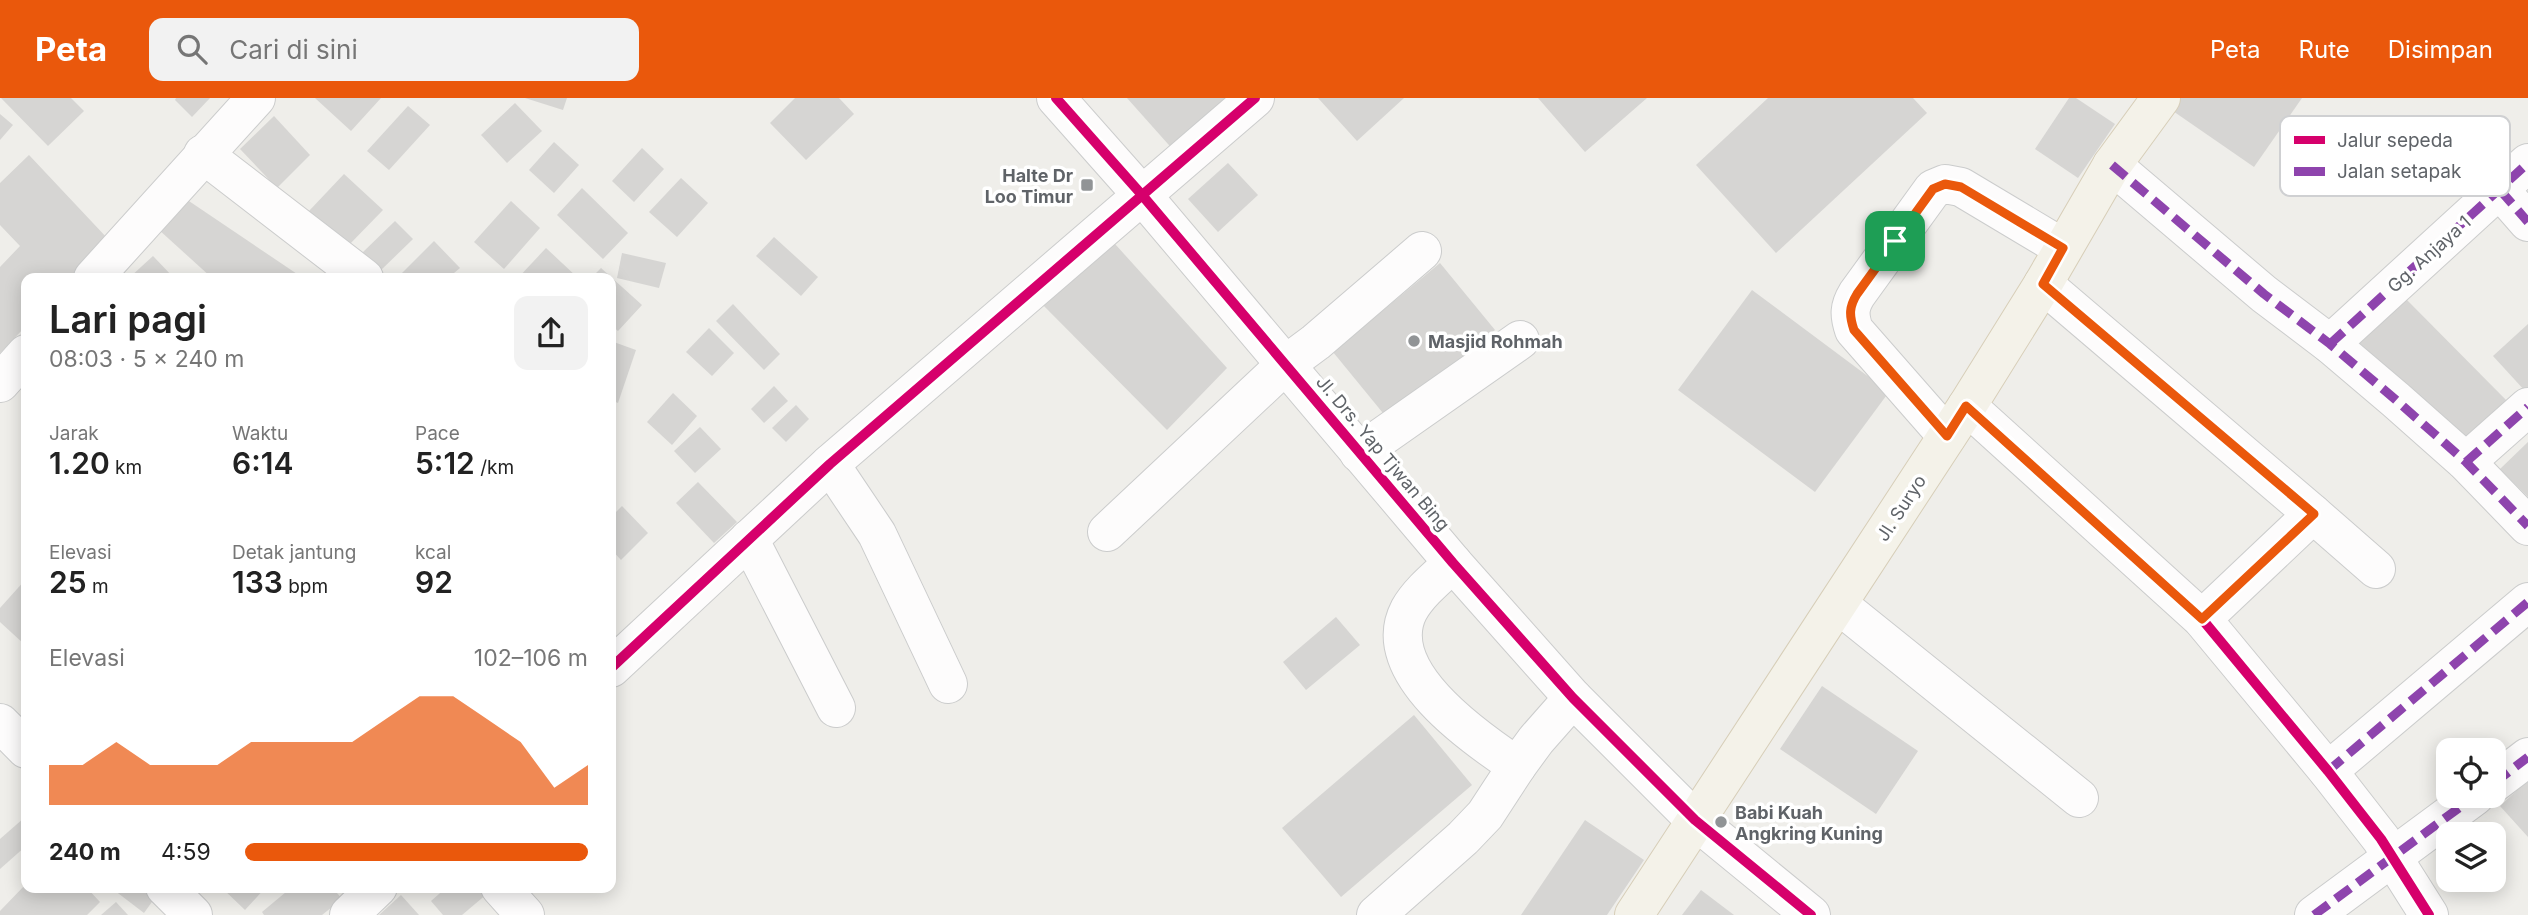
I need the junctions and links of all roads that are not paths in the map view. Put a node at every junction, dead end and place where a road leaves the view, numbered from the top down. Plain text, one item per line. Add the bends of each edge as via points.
1 (256, 98) edge
2 (1056, 98) edge
3 (1255, 98) edge
4 (2161, 98) edge
5 (203, 154) junction
6 (2528, 163) edge
7 (2112, 165) junction
8 (2510, 180) edge
9 (1142, 195) junction
10 (2493, 196) edge
11 (2505, 196) edge
12 (2528, 222) edge
13 (2063, 248) junction
14 (1422, 251) dead end
15 (97, 273) edge
16 (358, 273) edge
17 (2043, 284) junction
18 (1520, 340) dead end
19 (2330, 344) junction
20 (21, 360) edge
21 (1285, 365) junction
22 (0, 383) edge
23 (2528, 407) edge
24 (1957, 421) junction
25 (1359, 453) junction
26 (2466, 462) junction
27 (830, 464) junction
28 (2314, 514) junction
29 (2528, 526) edge
30 (1107, 532) dead end
31 (749, 539) junction
32 (1453, 563) junction
33 (2376, 569) dead end
34 (2528, 602) edge
35 (1839, 605) junction
36 (2202, 619) junction
37 (616, 663) edge
38 (948, 684) dead end
39 (1573, 698) junction
40 (836, 708) dead end
41 (0, 723) edge
42 (21, 744) edge
43 (2528, 758) edge
44 (1517, 766) junction
45 (2328, 771) junction
46 (2506, 774) edge
47 (2079, 798) dead end
48 (2466, 808) edge
49 (1695, 820) junction
50 (2410, 885) edge
51 (171, 893) edge
52 (371, 893) edge
53 (505, 893) edge
54 (193, 915) edge
55 (349, 915) edge
56 (525, 915) edge
57 (1376, 915) edge
58 (1634, 915) edge
59 (1811, 915) edge
60 (2314, 915) edge

1 - 5 street
2 - 9 street, Jl. Drs. Yap Tjwan Bing
3 - 9 street
4 - 7 main road, Jl. Suryo
5 - 15 street
5 - 16 street
6 - 8 street, Gg. Anjaya 1
7 - 13 main road, Jl. Suryo
7 - 19 street
9 - 21 street, Jl. Drs. Yap Tjwan Bing
9 - 27 street
10 - 19 street, Gg. Anjaya 1
11 - 12 street
13 - 17 main road, Jl. Suryo
13 - 24 street via 1961,187 1945,184 1933,189 1850,305 1854,330
14 - 21 street
17 - 24 main road, Jl. Suryo
17 - 28 street
18 - 25 street
19 - 26 street
20 - 22 street
21 - 25 street, Jl. Drs. Yap Tjwan Bing
21 - 30 street
23 - 26 street
24 - 35 main road, Jl. Suryo
24 - 36 street
25 - 32 street, Jl. Drs. Yap Tjwan Bing
26 - 29 street
27 - 31 street
27 - 38 street via 877,534
28 - 33 street
28 - 36 street
31 - 37 street
31 - 40 street
32 - 39 street, Jl. Drs. Yap Tjwan Bing
32 - 44 street via 1409,611 1402,638 1405,655 1417,678 1461,726
34 - 45 street
35 - 47 street
35 - 49 main road, Jl. Suryo
36 - 45 street
39 - 44 street
39 - 49 street, Jl. Drs. Yap Tjwan Bing
41 - 42 street
43 - 46 street
44 - 57 street via 1485,815
45 - 50 street
48 - 50 street
49 - 58 main road, Jl. Suryo
49 - 59 street, Jl. Drs. Yap Tjwan Bing
50 - 60 street
51 - 54 street
52 - 55 street
53 - 56 street

